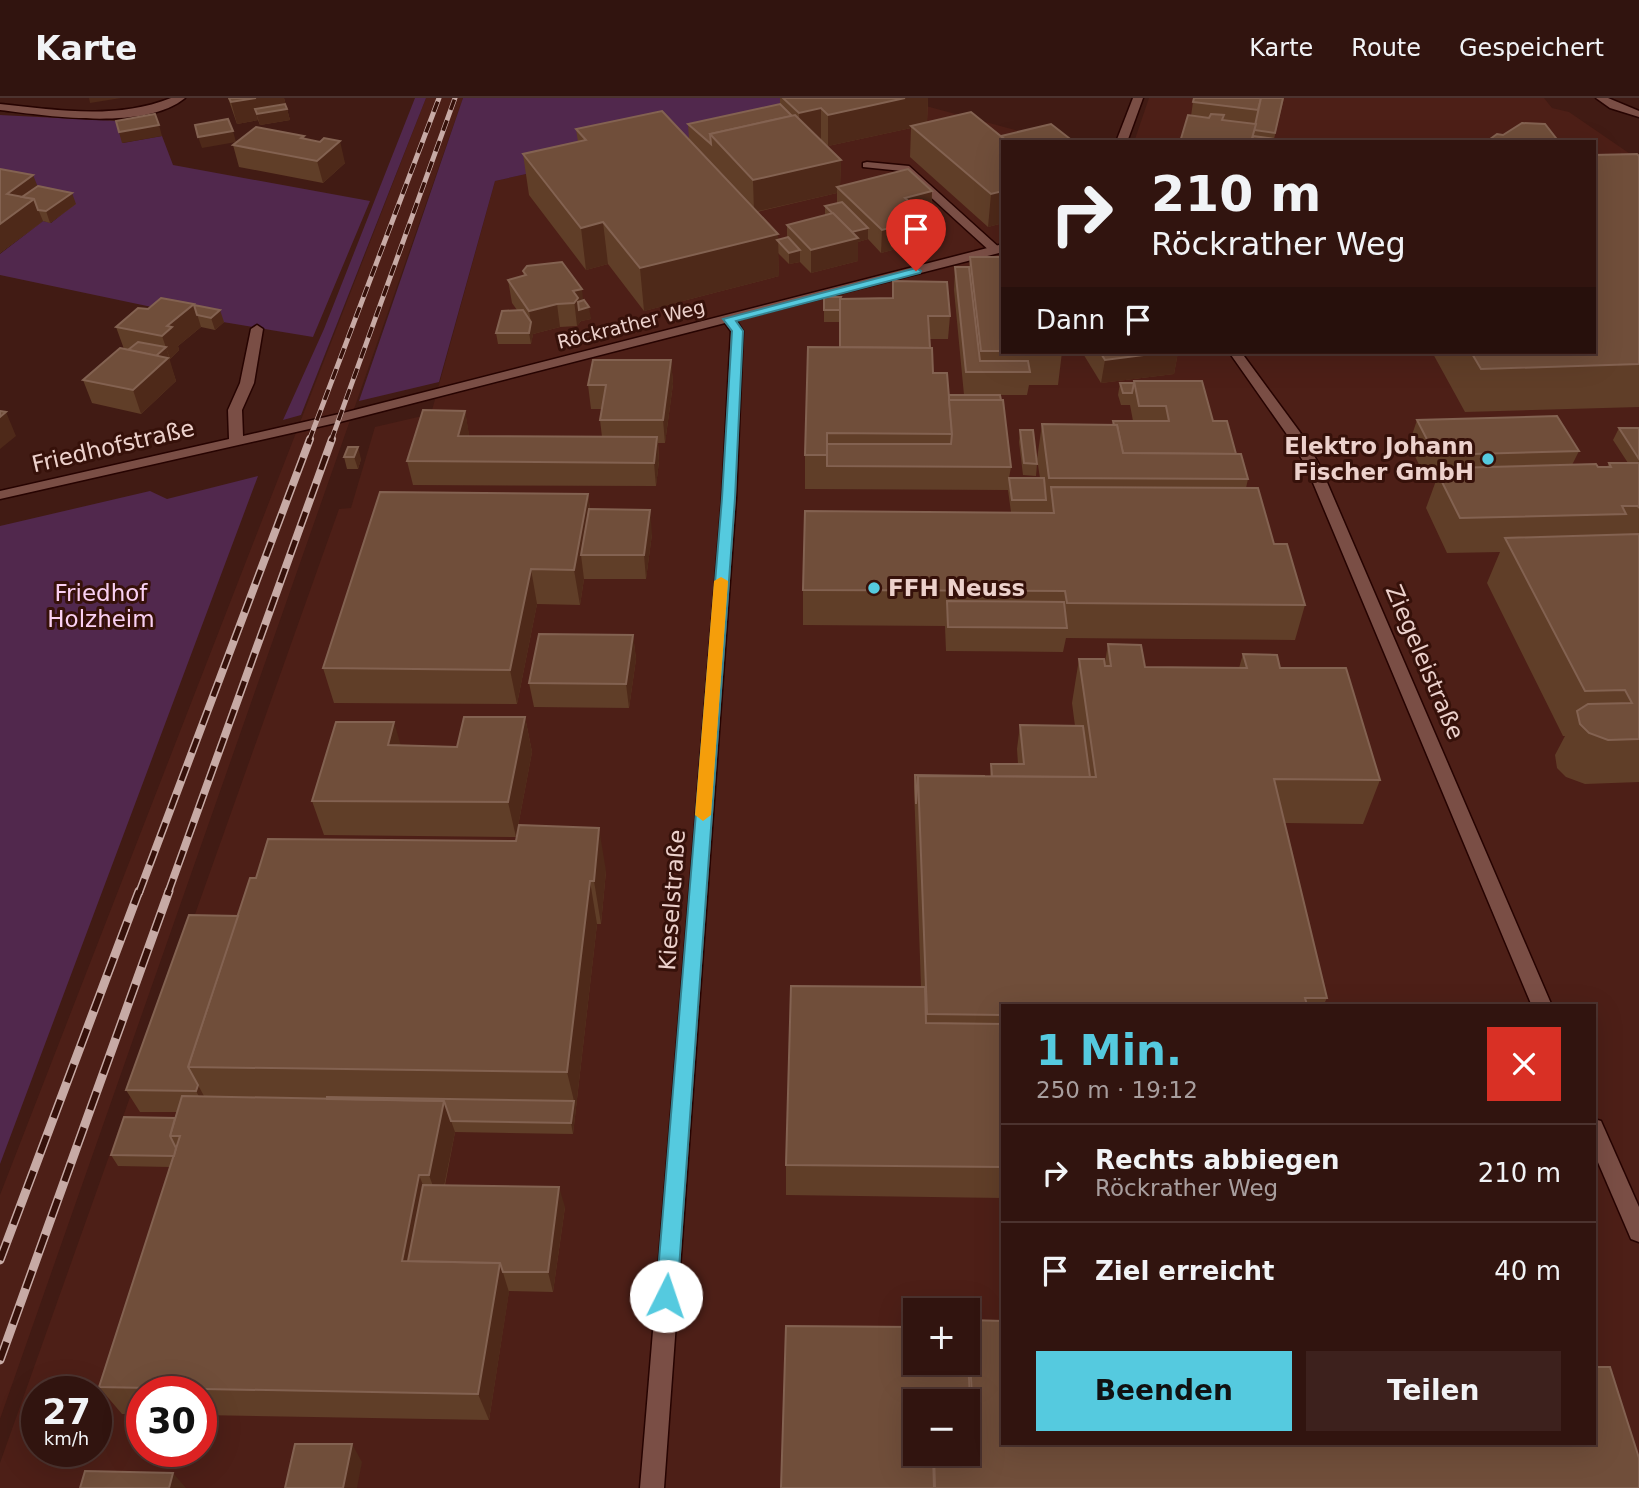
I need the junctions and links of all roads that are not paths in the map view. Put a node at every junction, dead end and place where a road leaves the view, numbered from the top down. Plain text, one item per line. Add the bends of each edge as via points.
1 (180, 98) edge
2 (1138, 98) edge
3 (1601, 98) edge
4 (0, 107) edge
5 (1639, 114) edge
6 (1122, 140) edge
7 (867, 165) dead end
8 (999, 249) edge
9 (729, 319) junction
10 (257, 329) dead end
11 (1236, 354) edge
12 (316, 424) joint
13 (236, 442) junction
14 (0, 495) edge
15 (1541, 1004) edge
16 (1596, 1133) edge
17 (1639, 1232) edge
18 (652, 1488) edge

1 - 4 street via 120,115
2 - 6 street
3 - 5 street
7 - 8 street, Röckrather Weg via 905,168
8 - 9 street, Röckrather Weg
9 - 12 street, Röckrather Weg
9 - 18 street, Kieselstraße via 737,331 729,498
10 - 13 street via 247,383 235,410
11 - 15 street, Ziegeleistraße via 1313,466
12 - 13 street, Friedhofstraße
13 - 14 street, Friedhofstraße
16 - 17 street

